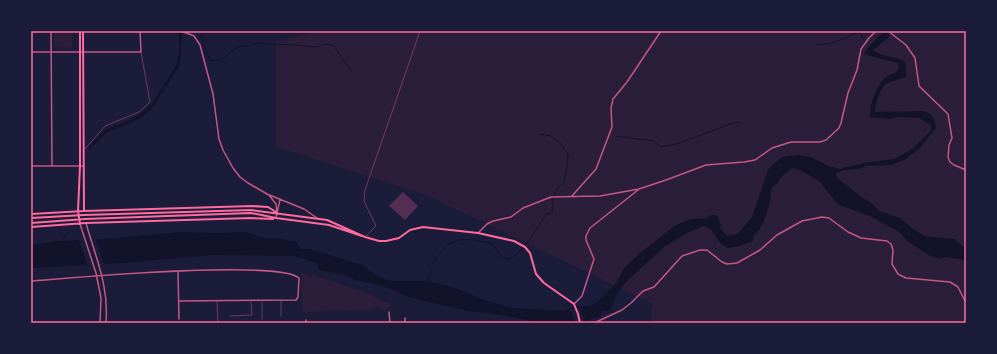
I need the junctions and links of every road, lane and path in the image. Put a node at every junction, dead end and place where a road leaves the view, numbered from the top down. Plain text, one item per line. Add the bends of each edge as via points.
1 (51, 31) edge
2 (80, 31) edge
3 (83, 31) edge
4 (140, 31) edge
5 (181, 31) edge
6 (420, 31) edge
7 (661, 31) edge
8 (876, 31) edge
9 (888, 31) edge
10 (31, 52) edge
11 (141, 52) junction
12 (51, 53) junction
13 (82, 53) junction
14 (80, 151) junction
15 (83, 151) junction
16 (31, 166) edge
17 (52, 166) junction
18 (80, 166) junction
19 (83, 166) junction
20 (966, 170) edge
21 (639, 189) junction
22 (267, 194) junction
23 (572, 196) junction
24 (280, 200) junction
25 (78, 211) junction
26 (84, 211) junction
27 (277, 213) junction
28 (31, 214) edge
29 (78, 215) junction
30 (84, 215) junction
31 (31, 218) edge
32 (276, 218) junction
33 (317, 218) junction
34 (85, 219) junction
35 (79, 220) junction
36 (31, 223) edge
37 (86, 223) junction
38 (80, 224) junction
39 (31, 227) edge
40 (478, 233) junction
41 (365, 237) junction
42 (178, 271) junction
43 (102, 276) junction
44 (96, 277) junction
45 (31, 281) edge
46 (252, 300) junction
47 (262, 300) junction
48 (281, 300) junction
49 (179, 301) junction
50 (217, 301) junction
51 (966, 303) edge
52 (574, 305) junction
53 (389, 312) dead end
54 (230, 316) dead end
55 (282, 316) dead end
56 (405, 318) dead end
57 (179, 319) dead end
58 (262, 319) dead end
59 (100, 323) edge
60 (106, 323) edge
61 (218, 323) edge
62 (390, 323) edge
63 (405, 323) edge
64 (580, 323) edge
65 (595, 323) edge

1 - 12 street
2 - 13 main road
3 - 13 main road
4 - 11 street
5 - 22 street via 194,36 200,45 213,94 217,129 223,150 240,177
6 - 41 lane via 365,190 364,201 376,226
7 - 23 street via 613,99 612,127 596,169
8 - 21 street via 861,49 841,123 826,140 790,142 772,148 755,160 706,165
9 - 20 street via 906,45 915,58 920,86 948,114 952,138 948,157 954,165
10 - 12 street
11 - 13 street
11 - 15 lane via 150,102 139,112 105,126
12 - 13 street
12 - 17 street
13 - 14 main road
13 - 15 main road
14 - 15 lane
14 - 18 main road
15 - 19 main road
16 - 17 street
17 - 18 street
18 - 19 street
18 - 25 main road
19 - 26 main road
21 - 23 street via 600,196
21 - 52 street via 590,228 586,240 594,259 582,296
22 - 24 street
22 - 27 street via 274,202
23 - 40 street via 551,197 535,203 511,217 487,224
24 - 27 street
24 - 33 street via 311,212
25 - 26 main road
25 - 28 main road
25 - 29 main road
26 - 27 main road via 252,206 268,207
26 - 30 main road
27 - 30 main road via 251,210
27 - 32 street
27 - 33 main road
29 - 30 main road
29 - 31 main road
29 - 35 main road
30 - 34 main road
32 - 34 main road via 251,213
32 - 37 main road
32 - 41 main road via 329,226
33 - 41 main road
34 - 35 main road
34 - 37 main road
35 - 36 main road
35 - 38 main road
37 - 38 main road
37 - 43 street
38 - 39 main road
38 - 44 street
40 - 41 main road via 423,227 386,241
40 - 52 main road via 514,241 524,246 530,253 536,274
42 - 43 street
42 - 48 street via 269,270 292,274 299,278 298,299
42 - 49 street
43 - 44 street
43 - 60 street via 108,304
44 - 45 street
44 - 59 street via 101,298
46 - 47 street
46 - 50 street
46 - 54 lane via 252,315
47 - 48 street
47 - 58 lane
48 - 55 lane
49 - 50 street
49 - 57 street
50 - 61 lane
51 - 65 street via 958,287 950,282 906,278 898,274 892,264 893,250 887,240 862,238 848,232 830,218 822,217 796,225 776,235 760,250 736,263 722,262 707,250 682,256 654,287 643,291 622,310
52 - 64 main road
53 - 62 street
56 - 63 street

